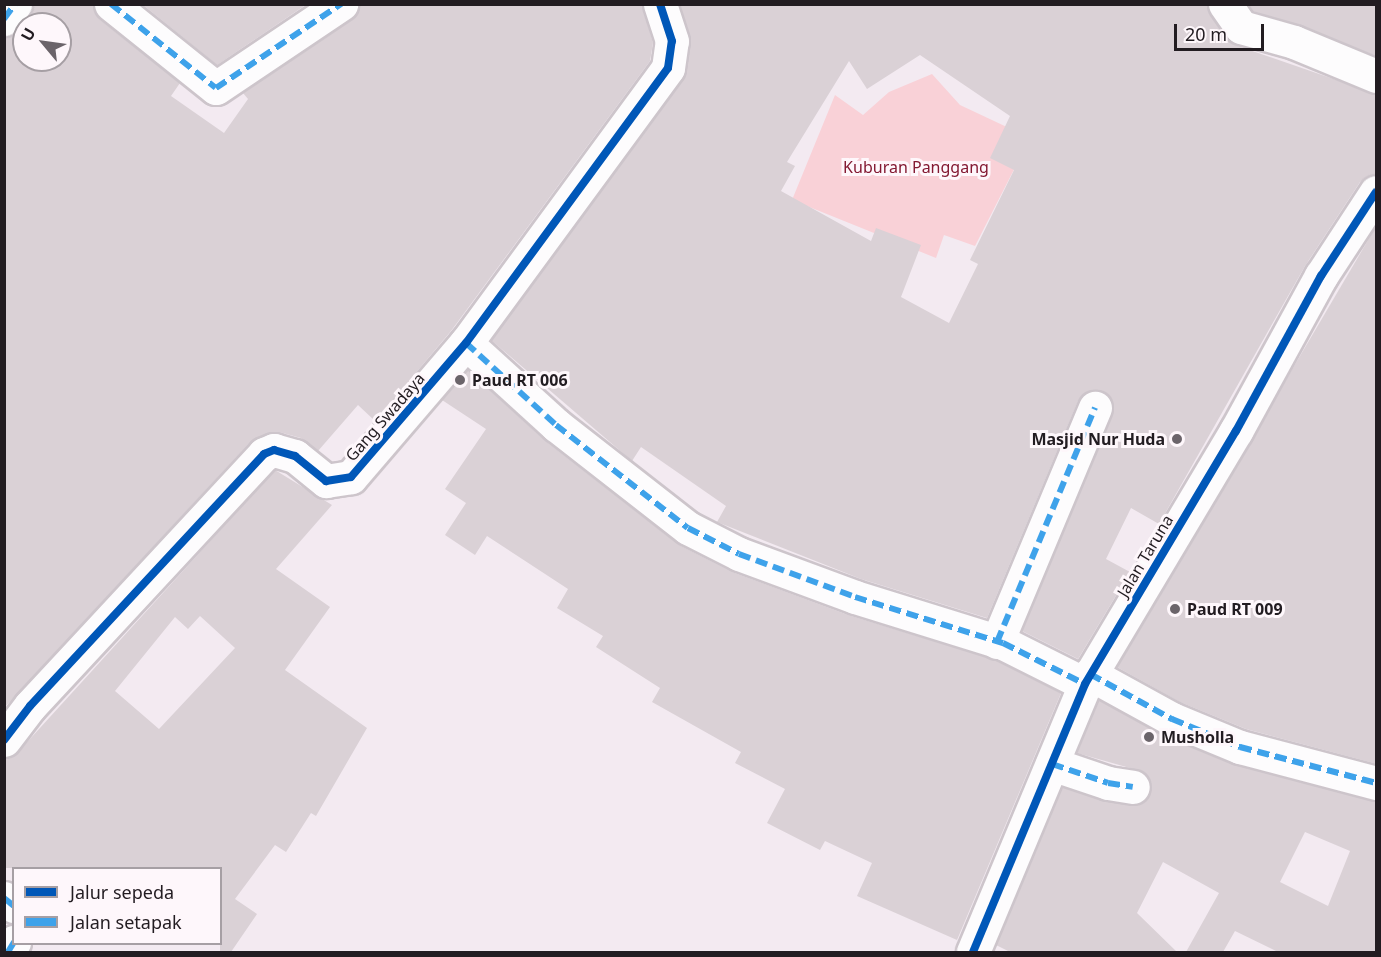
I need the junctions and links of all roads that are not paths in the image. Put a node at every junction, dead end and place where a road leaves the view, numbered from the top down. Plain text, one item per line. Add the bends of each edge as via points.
1 (15, 4) edge
2 (111, 4) edge
3 (341, 4) edge
4 (660, 4) edge
5 (1224, 4) edge
6 (4, 19) edge
7 (1377, 76) edge
8 (1377, 192) edge
9 (466, 343) junction
10 (1095, 408) dead end
11 (997, 642) junction
12 (1087, 679) junction
13 (4, 740) edge
14 (1052, 764) junction
15 (1377, 783) edge
16 (1133, 787) dead end
17 (973, 952) edge

1 - 6 street
2 - 3 street via 216,87
4 - 9 street, Gang Swadaya via 672,41 668,68
5 - 7 street via 1241,27 1294,42
8 - 12 street, Jalan Taruna via 1321,276 1236,431
9 - 11 street via 556,424 688,528 739,554 855,597
9 - 13 street, Gang Swadaya via 351,477 326,481 295,456 274,450 264,454 30,706
10 - 11 street
11 - 12 street
12 - 14 street, Jalan Taruna
12 - 15 street via 1240,747
14 - 16 street
14 - 17 street, Jalan Taruna

